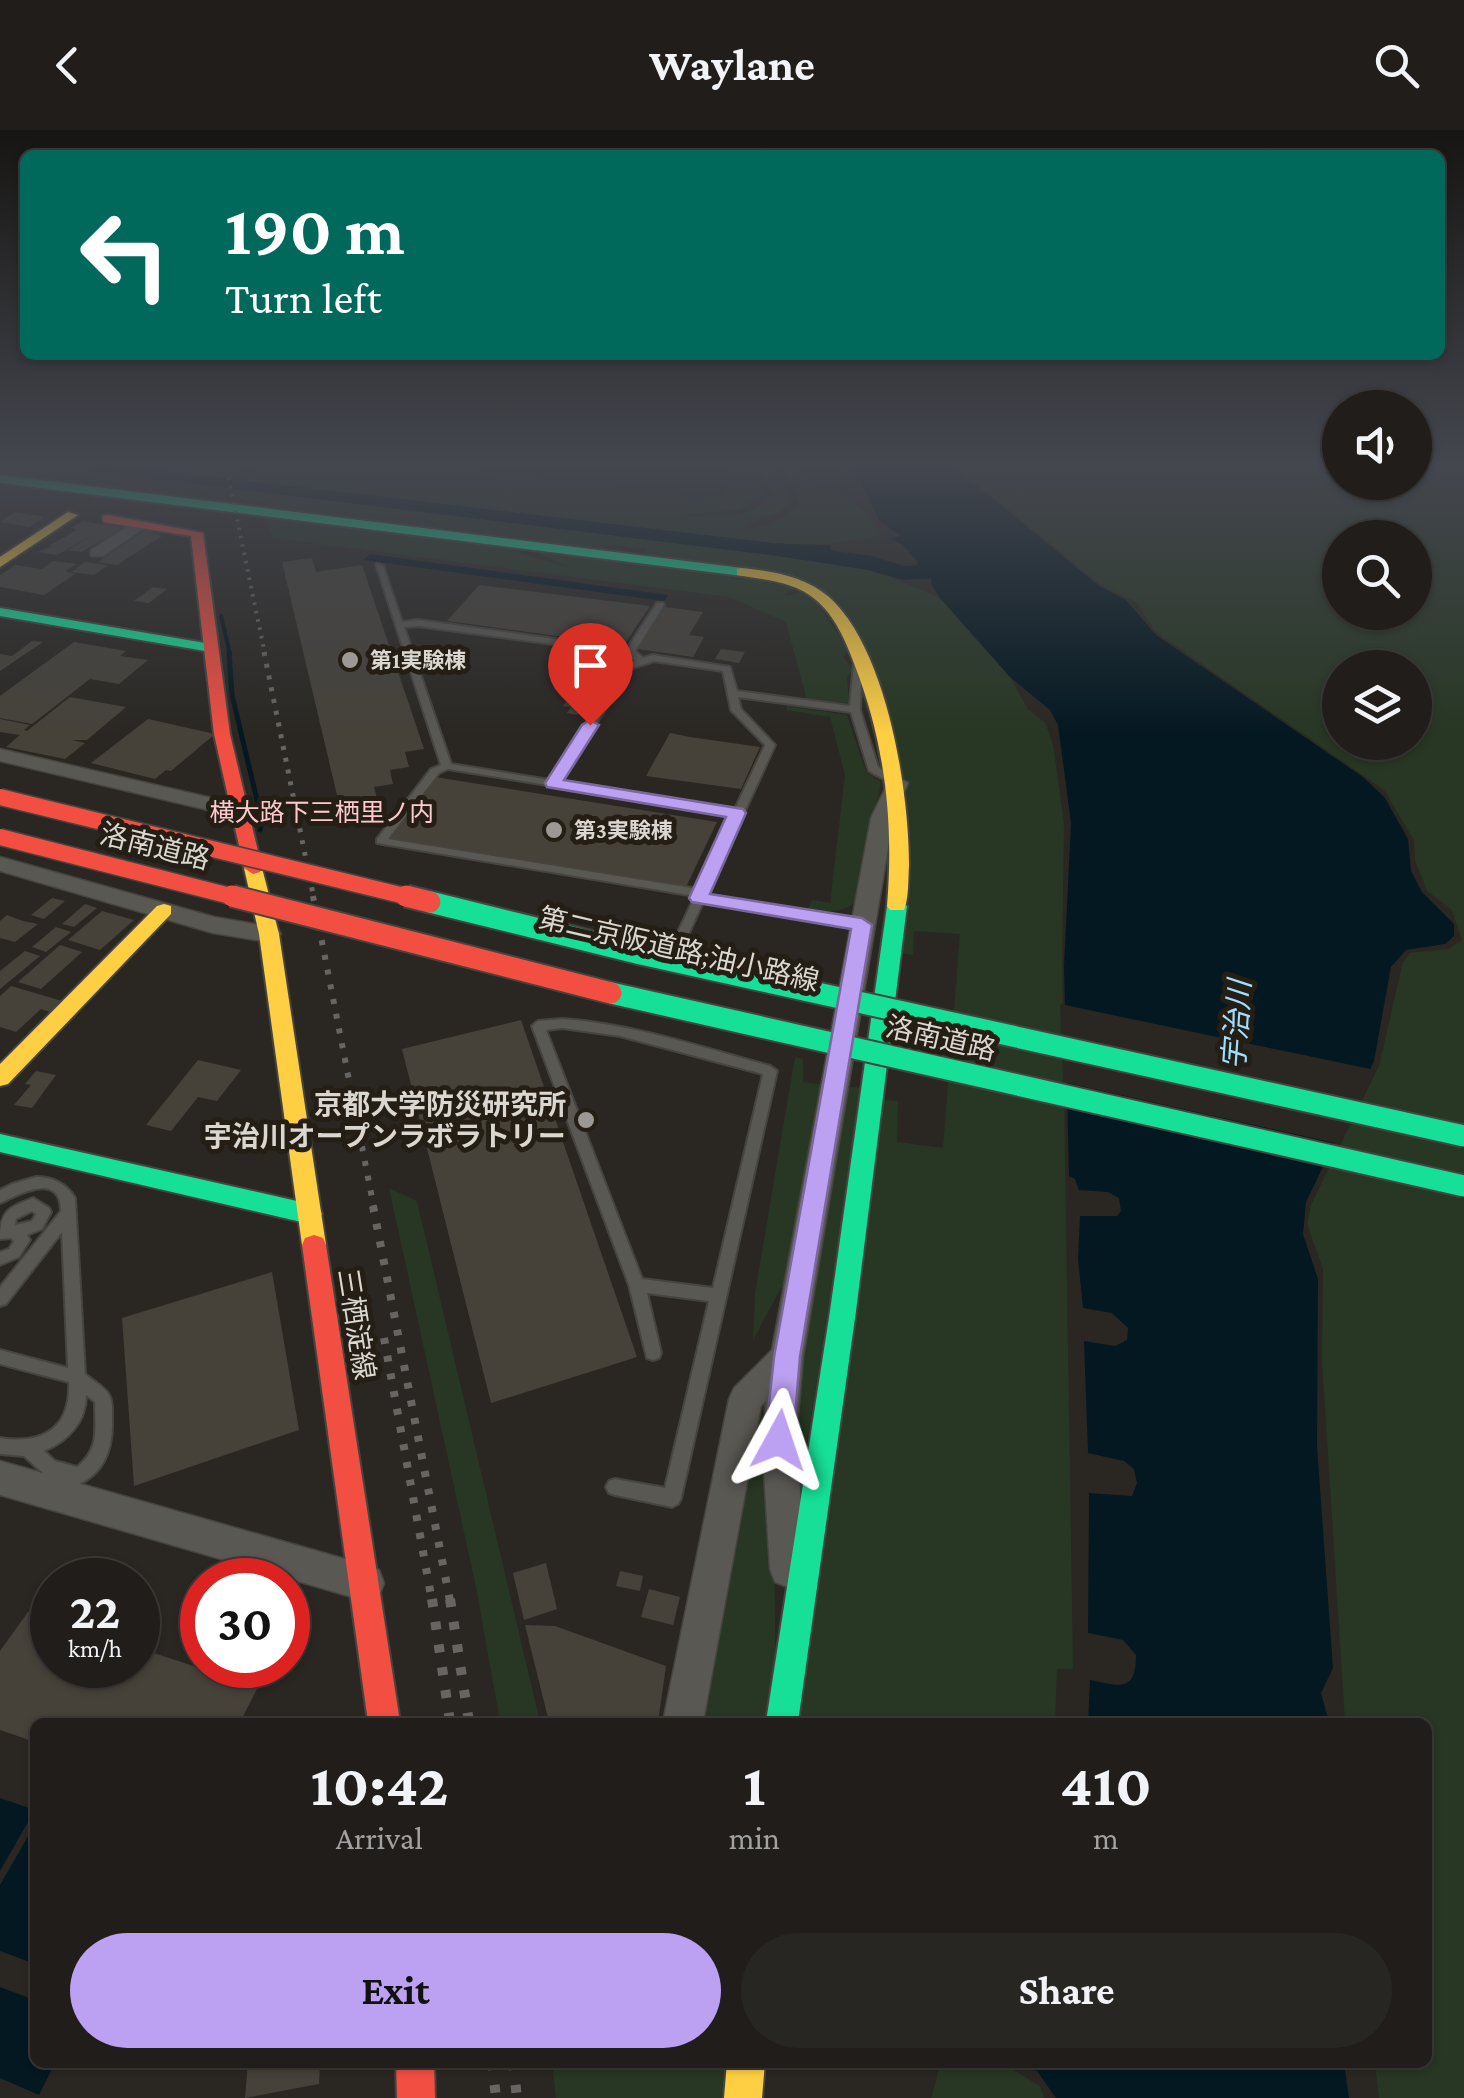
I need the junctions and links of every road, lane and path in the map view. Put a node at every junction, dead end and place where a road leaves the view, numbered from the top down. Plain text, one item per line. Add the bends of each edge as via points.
1 (199, 553) edge
2 (581, 553) edge
3 (379, 566) dead end
4 (660, 605) dead end
5 (0, 612) edge
6 (400, 625) junction
7 (211, 648) junction
8 (630, 652) junction
9 (640, 660) junction
10 (859, 661) junction
11 (731, 693) junction
12 (855, 710) junction
13 (0, 755) edge
14 (447, 766) junction
15 (0, 776) edge
16 (554, 783) junction
17 (898, 783) junction
18 (0, 797) edge
19 (0, 812) edge
20 (238, 812) junction
21 (737, 813) junction
22 (0, 837) edge
23 (349, 858) dead end
24 (0, 864) edge
25 (700, 896) junction
26 (164, 910) junction
27 (862, 925) junction
28 (652, 929) dead end
29 (269, 934) junction
30 (710, 942) dead end
31 (667, 967) dead end
32 (826, 968) dead end
33 (659, 985) dead end
34 (904, 985) dead end
35 (636, 1037) junction
36 (0, 1078) edge
37 (1464, 1136) edge
38 (0, 1142) edge
39 (1464, 1157) edge
40 (1464, 1186) edge
41 (0, 1197) edge
42 (69, 1212) junction
43 (310, 1214) junction
44 (6, 1223) edge
45 (0, 1258) edge
46 (637, 1285) junction
47 (718, 1296) junction
48 (0, 1299) edge
49 (652, 1353) dead end
50 (0, 1357) edge
51 (787, 1357) junction
52 (76, 1377) junction
53 (0, 1446) edge
54 (28, 1448) junction
55 (0, 1478) edge
56 (616, 1487) dead end
57 (366, 1583) junction
58 (795, 1632) junction
59 (383, 1718) edge
60 (684, 1718) edge
61 (783, 1718) edge
62 (414, 2068) edge
63 (746, 2068) edge
64 (416, 2098) edge
65 (744, 2098) edge

1 - 7 main road, 三栖淀線
2 - 10 main road via 773,577 805,588 828,603
3 - 6 lane
4 - 8 lane
5 - 7 main road
6 - 8 lane
6 - 14 lane
7 - 20 main road, 三栖淀線
8 - 9 lane
9 - 11 lane via 728,669
9 - 16 lane via 629,666
10 - 12 lane
10 - 17 main road via 882,714
11 - 12 lane
11 - 21 lane via 736,710 770,744
12 - 17 lane via 873,769
13 - 20 street
14 - 16 lane
14 - 25 lane via 435,771 382,841
15 - 23 main road, 洛南道路
16 - 21 lane
17 - 27 street via 882,818
17 - 58 main road via 897,917
18 - 37 main road, 第二京阪道路;油小路線, bridge via 641,954
19 - 39 main road, 第二京阪道路;油小路線 via 653,974
20 - 29 main road, 三栖淀線
21 - 25 lane
22 - 40 main road, 洛南道路, bridge via 612,992
24 - 26 street
25 - 27 lane
25 - 31 lane
26 - 29 street
26 - 36 main road
27 - 51 street
28 - 30 main road
29 - 43 main road, 三栖淀線
32 - 34 main road, 洛南道路
33 - 35 lane
35 - 46 lane via 559,1022 538,1026
35 - 47 lane via 770,1071
38 - 43 main road
41 - 42 lane via 24,1185 52,1184 64,1191
42 - 48 lane
42 - 52 lane
43 - 57 main road, 三栖淀線
44 - 45 lane via 21,1244
46 - 47 lane
46 - 49 lane
47 - 56 lane via 672,1498
50 - 52 lane
51 - 58 street via 779,1440
51 - 60 street via 746,1399
52 - 54 lane via 78,1402 70,1420 51,1440
52 - 54 lane via 103,1399 104,1450 94,1466 79,1476 64,1472
53 - 54 lane
55 - 57 street
57 - 59 main road, 三栖淀線
58 - 61 main road
62 - 64 main road
63 - 65 main road

